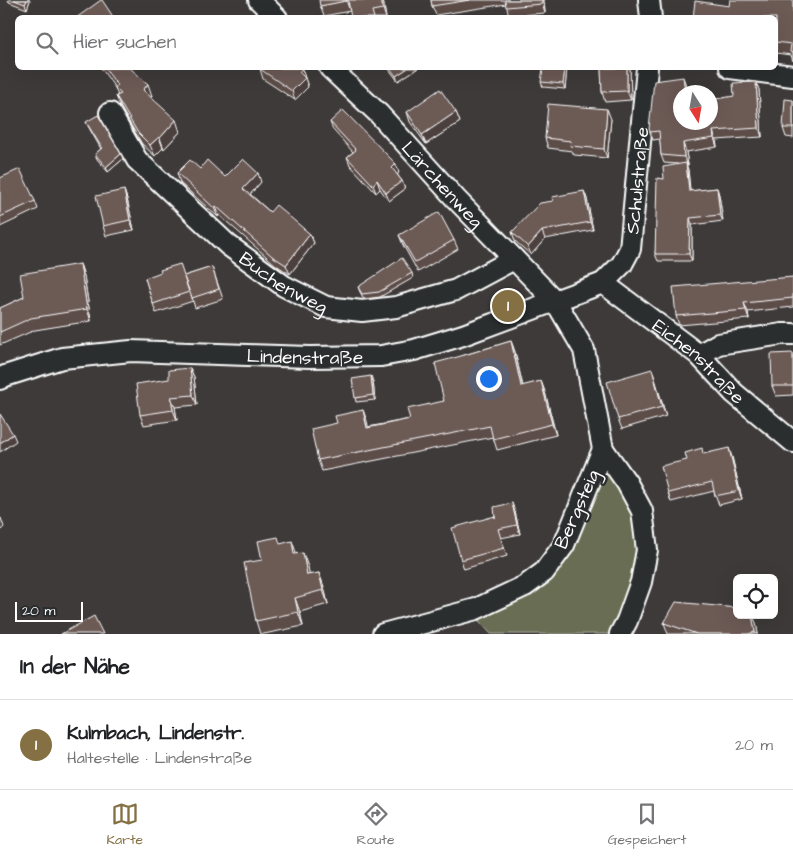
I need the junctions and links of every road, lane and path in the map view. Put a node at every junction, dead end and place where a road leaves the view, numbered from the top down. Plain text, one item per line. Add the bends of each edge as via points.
1 (259, 0) edge
2 (648, 0) edge
3 (274, 15) edge
4 (650, 15) edge
5 (332, 70) edge
6 (647, 70) edge
7 (746, 70) edge
8 (793, 76) edge
9 (110, 113) dead end
10 (514, 259) junction
11 (603, 283) junction
12 (556, 302) junction
13 (793, 334) edge
14 (699, 355) junction
15 (0, 380) edge
16 (793, 442) edge
17 (602, 450) junction
18 (383, 634) edge
19 (620, 634) edge

1 - 3 street
2 - 4 street
5 - 10 street, Lärchenweg via 379,114
6 - 11 street, Schulstraße via 630,249 622,264
7 - 8 street
9 - 10 street, Buchenweg via 137,160 228,245 284,286 326,307 362,311 396,307 456,290
10 - 12 street, Lärchenweg
11 - 12 street, Lindenstraße
11 - 14 street, Eichenstraße
12 - 15 street, Lindenstraße via 463,335 381,356 131,351 62,358
12 - 17 street, Bergsteig via 584,350
13 - 14 street via 718,344
14 - 16 street, Eichenstraße via 734,393
17 - 18 street, Bergsteig via 564,545 544,572 524,586 476,609
17 - 19 street, Bergsteig via 627,483 642,511 647,550 641,582

